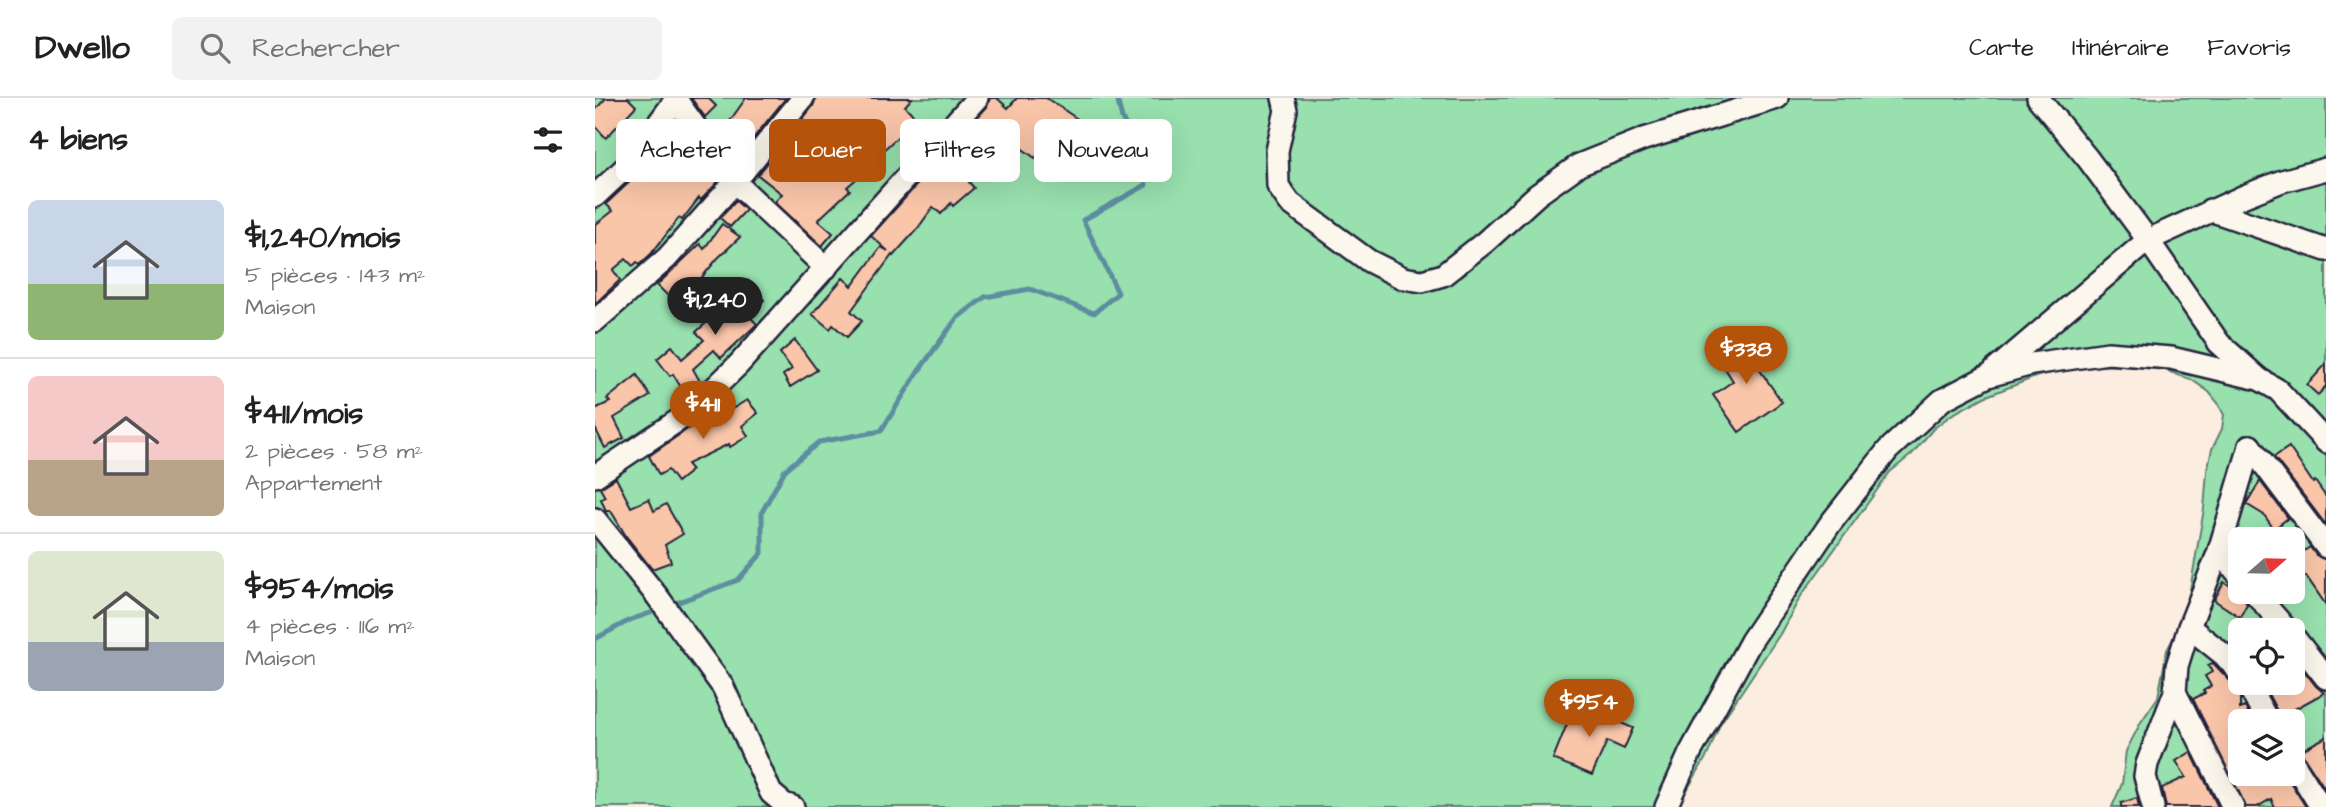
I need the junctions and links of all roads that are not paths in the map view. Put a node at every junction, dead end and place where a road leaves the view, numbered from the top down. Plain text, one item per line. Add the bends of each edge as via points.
1 (803, 98) edge
2 (977, 98) edge
3 (1283, 98) edge
4 (1777, 98) edge
5 (2038, 98) edge
6 (676, 99) edge
7 (2326, 169) edge
8 (735, 183) junction
9 (595, 196) edge
10 (2210, 210) junction
11 (2148, 240) junction
12 (2326, 250) edge
13 (826, 268) junction
14 (595, 321) edge
15 (1988, 376) junction
16 (2259, 379) junction
17 (2326, 442) edge
18 (595, 476) edge
19 (595, 522) edge
20 (2326, 547) edge
21 (2219, 551) junction
22 (2228, 562) edge
23 (2264, 604) edge
24 (2276, 618) edge
25 (2189, 627) junction
26 (2305, 651) edge
27 (2228, 660) edge
28 (2326, 678) edge
29 (2175, 692) junction
30 (2305, 781) edge
31 (793, 807) edge
32 (1666, 807) edge
33 (2153, 807) edge
34 (2232, 807) edge
35 (2321, 807) edge

1 - 8 street
2 - 13 street
3 - 4 street via 1286,110 1277,151 1278,186 1290,203 1369,261 1403,278 1422,281 1443,275 1579,164
5 - 11 street
6 - 8 street
6 - 9 street via 626,167
7 - 10 street
8 - 13 street
8 - 14 street via 667,258
10 - 11 street
10 - 12 street
11 - 15 street
11 - 16 street via 2219,343
13 - 18 street via 689,413
15 - 16 street via 2032,364 2108,353 2171,358
15 - 32 street via 1942,400 1888,450 1830,524 1751,641
16 - 17 street via 2278,390
19 - 31 street via 667,609 723,687 771,793
20 - 21 street via 2250,446
21 - 22 street
21 - 25 street
23 - 24 street
25 - 27 street
25 - 29 street via 2177,666
26 - 28 street
29 - 33 street via 2145,776
29 - 34 street
30 - 35 street

